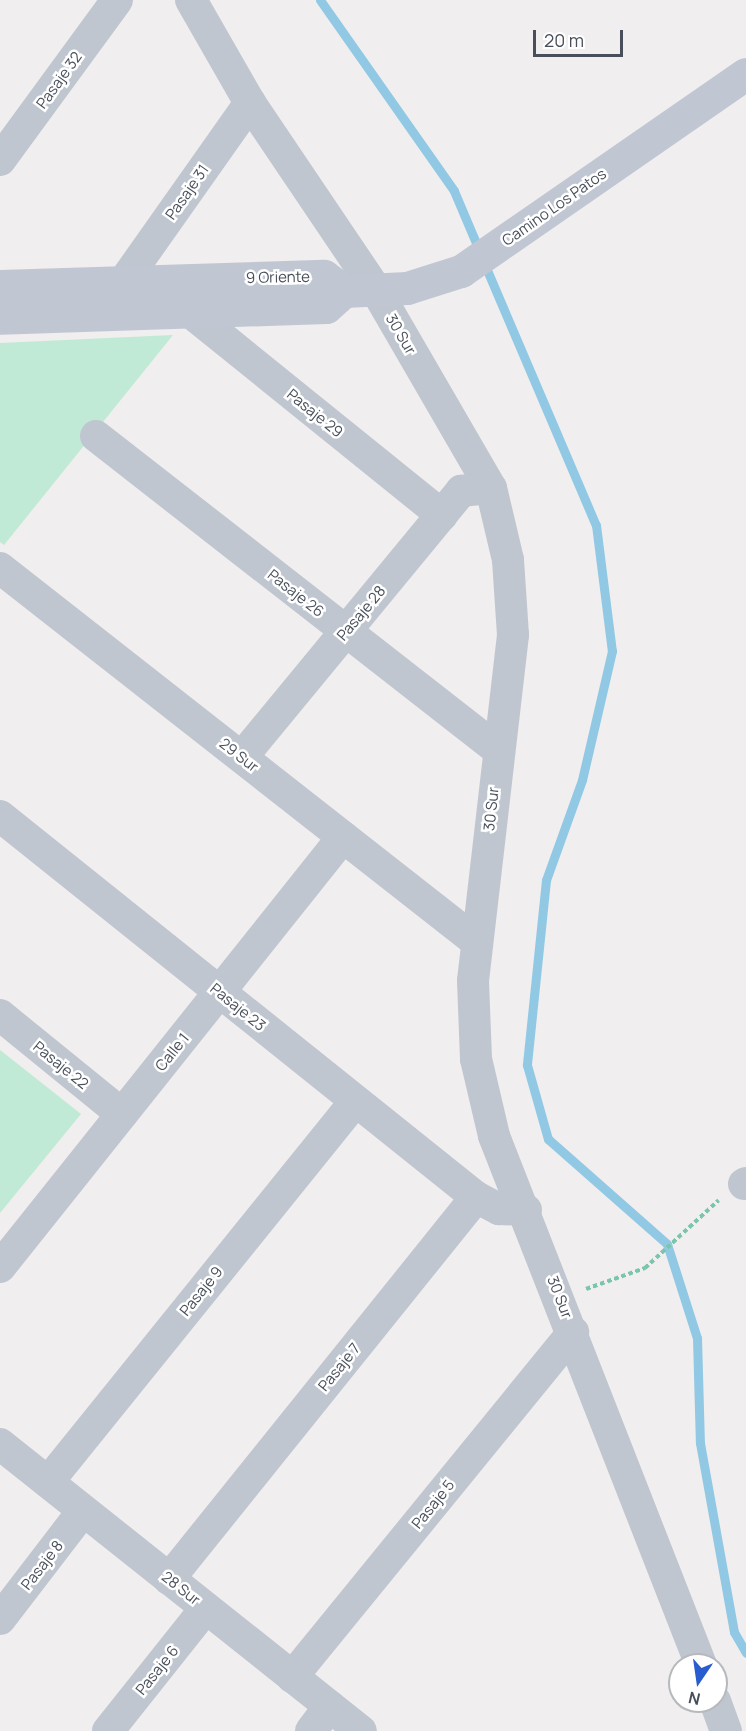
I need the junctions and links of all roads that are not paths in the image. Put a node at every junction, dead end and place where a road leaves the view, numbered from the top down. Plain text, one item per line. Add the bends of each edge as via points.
1 (117, 0) edge
2 (191, 0) edge
3 (746, 74) edge
4 (250, 103) junction
5 (0, 160) edge
6 (125, 280) junction
7 (0, 286) edge
8 (360, 290) junction
9 (189, 311) junction
10 (0, 318) edge
11 (96, 436) dead end
12 (491, 488) junction
13 (442, 516) junction
14 (0, 568) edge
15 (345, 632) junction
16 (497, 749) junction
17 (242, 757) junction
18 (0, 816) edge
19 (343, 837) junction
20 (477, 942) junction
21 (219, 992) junction
22 (0, 1015) edge
23 (355, 1101) junction
24 (122, 1114) junction
25 (476, 1197) junction
26 (526, 1210) junction
27 (0, 1267) edge
28 (573, 1332) junction
29 (0, 1444) edge
30 (48, 1482) junction
31 (83, 1510) junction
32 (170, 1579) junction
33 (207, 1608) junction
34 (0, 1619) edge
35 (696, 1653) edge
36 (292, 1677) junction
37 (330, 1706) junction
38 (719, 1713) edge
39 (108, 1731) edge
40 (311, 1731) edge
41 (362, 1731) edge
42 (726, 1731) edge

1 - 5 street, Pasaje 32
2 - 4 street, 30 Sur
3 - 8 street, Camino Los Patos via 439,283
4 - 6 street, Pasaje 31
4 - 8 street, 30 Sur
6 - 7 street, 9 Oriente
6 - 8 street, 9 Oriente via 324,276
8 - 9 street, 9 Oriente via 326,307
8 - 12 street, 30 Sur
9 - 10 street, 9 Oriente
9 - 13 street, Pasaje 29
11 - 15 street, Pasaje 26
12 - 13 street, Pasaje 28 via 461,492
12 - 16 street, 30 Sur via 508,560 513,626 511,673
13 - 15 street, Pasaje 28
14 - 17 street, 29 Sur
15 - 16 street, Pasaje 26
15 - 17 street, Pasaje 28
16 - 20 street, 30 Sur
17 - 19 street, 29 Sur
18 - 21 street, Pasaje 23
19 - 20 street, 29 Sur
19 - 21 street, Calle 1
20 - 26 street, 30 Sur via 472,1020 479,1078 494,1136
21 - 23 street, Pasaje 23
21 - 24 street, Calle 1
22 - 24 street, Pasaje 22
23 - 25 street, Pasaje 23
23 - 30 street, Pasaje 9
24 - 27 street, Calle 1
25 - 26 street via 499,1209
25 - 32 street, Pasaje 7
26 - 28 street, 30 Sur
28 - 35 street, 30 Sur
28 - 36 street, Pasaje 5
29 - 30 street, 28 Sur
30 - 31 street, 28 Sur
31 - 32 street, 28 Sur
31 - 34 street, Pasaje 8
32 - 33 street, 28 Sur
33 - 36 street, 28 Sur
33 - 39 street, Pasaje 6
36 - 37 street, 28 Sur
37 - 40 street
37 - 41 street, 28 Sur
38 - 42 street

